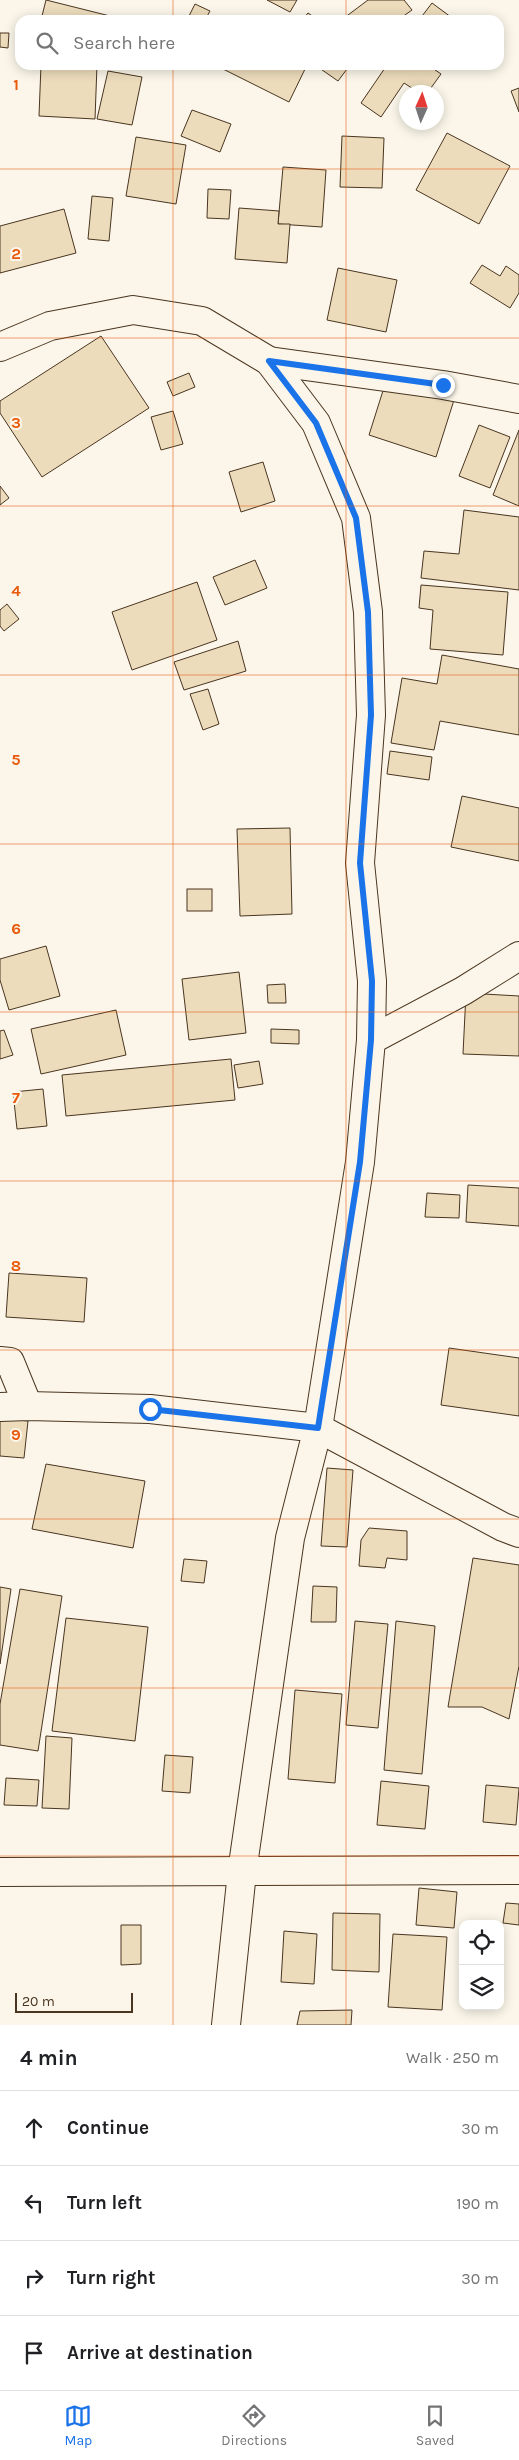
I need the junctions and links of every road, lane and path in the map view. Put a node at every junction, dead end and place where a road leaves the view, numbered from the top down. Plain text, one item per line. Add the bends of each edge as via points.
1 (0, 347) edge
2 (269, 361) junction
3 (519, 399) edge
4 (519, 956) edge
5 (371, 1040) junction
6 (0, 1361) edge
7 (28, 1406) junction
8 (0, 1407) edge
9 (318, 1428) junction
10 (519, 1533) edge
11 (519, 1870) edge
12 (0, 1872) edge
13 (242, 1872) junction
14 (226, 2025) edge

1 - 2 street via 50,326 133,310 202,321
2 - 3 street
2 - 5 street via 316,423 356,518 368,612 371,715 360,863 372,981
4 - 5 street via 463,991
5 - 9 street via 360,1162
6 - 7 street via 10,1362
7 - 8 street
7 - 9 street via 150,1409
9 - 10 street
9 - 13 street via 290,1538
11 - 13 street
12 - 13 street
13 - 14 street

